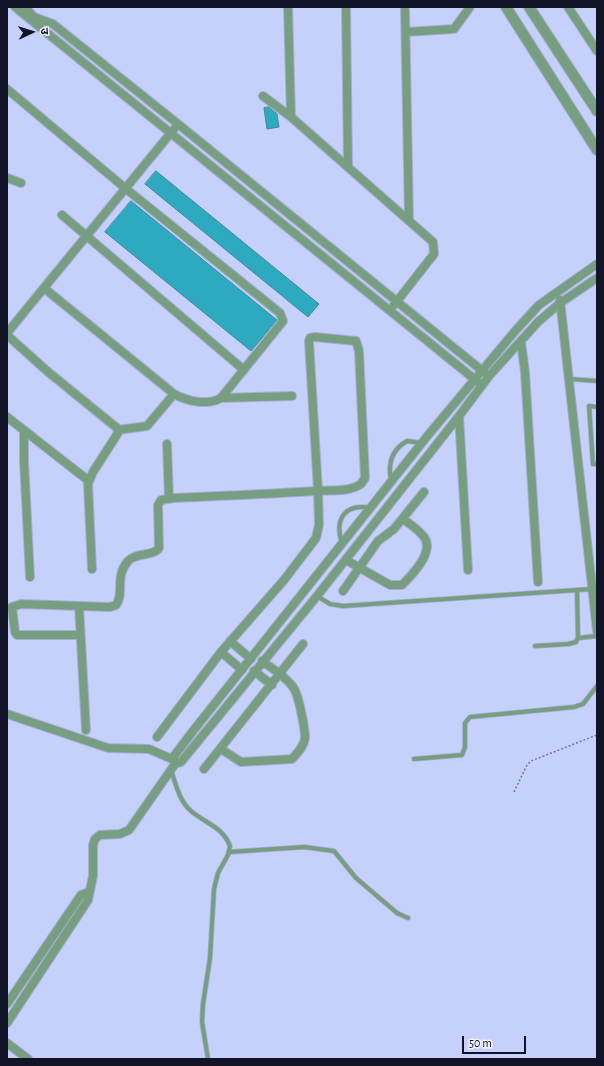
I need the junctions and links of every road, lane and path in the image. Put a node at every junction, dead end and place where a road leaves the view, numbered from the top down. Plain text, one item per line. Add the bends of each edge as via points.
1 (15, 7) edge
2 (25, 7) edge
3 (288, 7) edge
4 (346, 7) edge
5 (470, 7) edge
6 (506, 7) edge
7 (529, 7) edge
8 (568, 7) edge
9 (405, 10) dead end
10 (33, 19) junction
11 (406, 32) junction
12 (597, 51) edge
13 (7, 89) edge
14 (134, 90) junction
15 (263, 96) dead end
16 (129, 100) junction
17 (597, 111) edge
18 (291, 117) junction
19 (178, 124) junction
20 (171, 132) junction
21 (597, 150) edge
22 (348, 167) junction
23 (7, 178) edge
24 (21, 183) dead end
25 (126, 188) junction
26 (62, 215) dead end
27 (409, 219) junction
28 (85, 236) junction
29 (597, 264) edge
30 (597, 278) edge
31 (44, 288) junction
32 (559, 291) junction
33 (397, 302) junction
34 (560, 303) junction
35 (390, 310) junction
36 (7, 334) edge
37 (521, 342) junction
38 (244, 370) junction
39 (481, 370) junction
40 (489, 376) junction
41 (570, 379) junction
42 (597, 381) edge
43 (478, 382) junction
44 (174, 394) junction
45 (292, 396) dead end
46 (221, 398) junction
47 (597, 407) edge
48 (459, 416) junction
49 (7, 417) edge
50 (118, 430) junction
51 (24, 432) junction
52 (422, 443) junction
53 (168, 444) dead end
54 (597, 464) edge
55 (89, 480) junction
56 (392, 482) junction
57 (318, 491) junction
58 (424, 492) dead end
59 (169, 499) junction
60 (372, 508) junction
61 (403, 519) junction
62 (342, 545) junction
63 (346, 560) junction
64 (360, 568) junction
65 (92, 569) dead end
66 (468, 570) dead end
67 (30, 577) dead end
68 (538, 582) dead end
69 (308, 586) junction
70 (592, 589) junction
71 (577, 590) junction
72 (343, 591) dead end
73 (317, 596) junction
74 (79, 606) junction
75 (597, 631) edge
76 (80, 635) junction
77 (597, 636) edge
78 (578, 638) junction
79 (230, 641) junction
80 (303, 644) dead end
81 (535, 646) dead end
82 (221, 652) junction
83 (251, 659) junction
84 (262, 661) junction
85 (242, 670) junction
86 (254, 672) junction
87 (280, 674) junction
88 (272, 685) junction
89 (597, 686) edge
90 (7, 714) edge
91 (86, 730) dead end
92 (597, 735) edge
93 (157, 738) dead end
94 (221, 749) junction
95 (414, 759) dead end
96 (173, 765) junction
97 (204, 769) dead end
98 (514, 792) dead end
99 (229, 852) junction
100 (89, 892) junction
101 (408, 918) dead end
102 (7, 1004) edge
103 (7, 1023) edge
104 (7, 1043) edge
105 (28, 1059) edge
106 (208, 1059) edge

1 - 10 street
2 - 10 street
3 - 18 street
4 - 22 street
5 - 11 street via 454,29
6 - 21 street
7 - 17 street
8 - 12 street
9 - 11 street
10 - 14 street via 53,24
10 - 16 street
11 - 27 street
13 - 25 street
14 - 16 street
14 - 19 street
15 - 18 street
16 - 20 street
18 - 22 street
19 - 20 street
19 - 33 street
20 - 25 street
20 - 35 street
22 - 27 street
23 - 24 street
25 - 28 street
25 - 38 street via 282,316 282,323
26 - 28 street
27 - 33 street via 432,240 435,251
28 - 31 street
28 - 38 street
29 - 32 street
30 - 34 street
31 - 36 street
31 - 44 street
32 - 34 street
32 - 39 street via 534,308
33 - 35 street
33 - 39 street
34 - 37 street via 538,322
34 - 41 street
35 - 43 street
36 - 50 street via 47,371 115,424
37 - 40 street
37 - 68 street
38 - 46 street
39 - 40 street
39 - 43 street
40 - 43 street
41 - 42 lane
41 - 70 street
43 - 48 street
43 - 52 street
44 - 46 street via 195,401 214,401
44 - 50 street via 147,426
45 - 46 street
47 - 54 lane via 589,406 593,464
48 - 63 street
48 - 66 street
49 - 51 street
50 - 55 street
51 - 55 street
51 - 67 street
52 - 56 street
52 - 56 lane via 407,441 397,450 390,462
53 - 59 street
55 - 65 street
56 - 60 street
57 - 57 street via 309,341 315,337 355,340 359,351 365,478 358,487
57 - 59 street
57 - 79 street via 319,525 312,545
58 - 61 street
59 - 74 street via 161,500 159,503 158,550 138,555 128,561 120,575 118,603 110,607
60 - 62 street
60 - 62 lane via 357,506 348,511 338,528
61 - 64 street via 378,541
61 - 64 street via 424,536 427,544 426,554 408,580 399,586 390,585
62 - 69 street
63 - 64 street
63 - 73 street
64 - 72 street
69 - 73 street
69 - 83 street
70 - 71 lane
70 - 75 street
71 - 73 lane via 343,606 330,604
71 - 78 lane
73 - 84 street
74 - 76 street
74 - 76 street via 22,604 12,608 17,635
76 - 91 street
77 - 78 lane
78 - 81 lane via 576,642 568,644
79 - 82 street
79 - 83 street
80 - 87 street
82 - 85 street
82 - 93 street
83 - 85 street
84 - 86 street
84 - 87 street
85 - 96 street via 174,756
86 - 88 street
86 - 96 street via 181,762
87 - 88 street
87 - 94 street via 293,688 298,699 305,738 296,755 292,759 241,762
88 - 94 street
89 - 95 lane via 579,706 470,717 465,723 465,747 462,755
90 - 96 street via 108,748 149,748
92 - 98 path via 531,761
94 - 97 street
96 - 99 lane via 183,801 191,811 211,823 224,835 230,846
96 - 100 street via 129,830 120,834 100,835 95,839 93,876
99 - 101 lane via 304,847 334,851 356,878 397,913
99 - 106 lane via 219,869 214,889 210,958 202,1022
100 - 102 street via 81,895
100 - 103 street via 88,900
104 - 105 street

